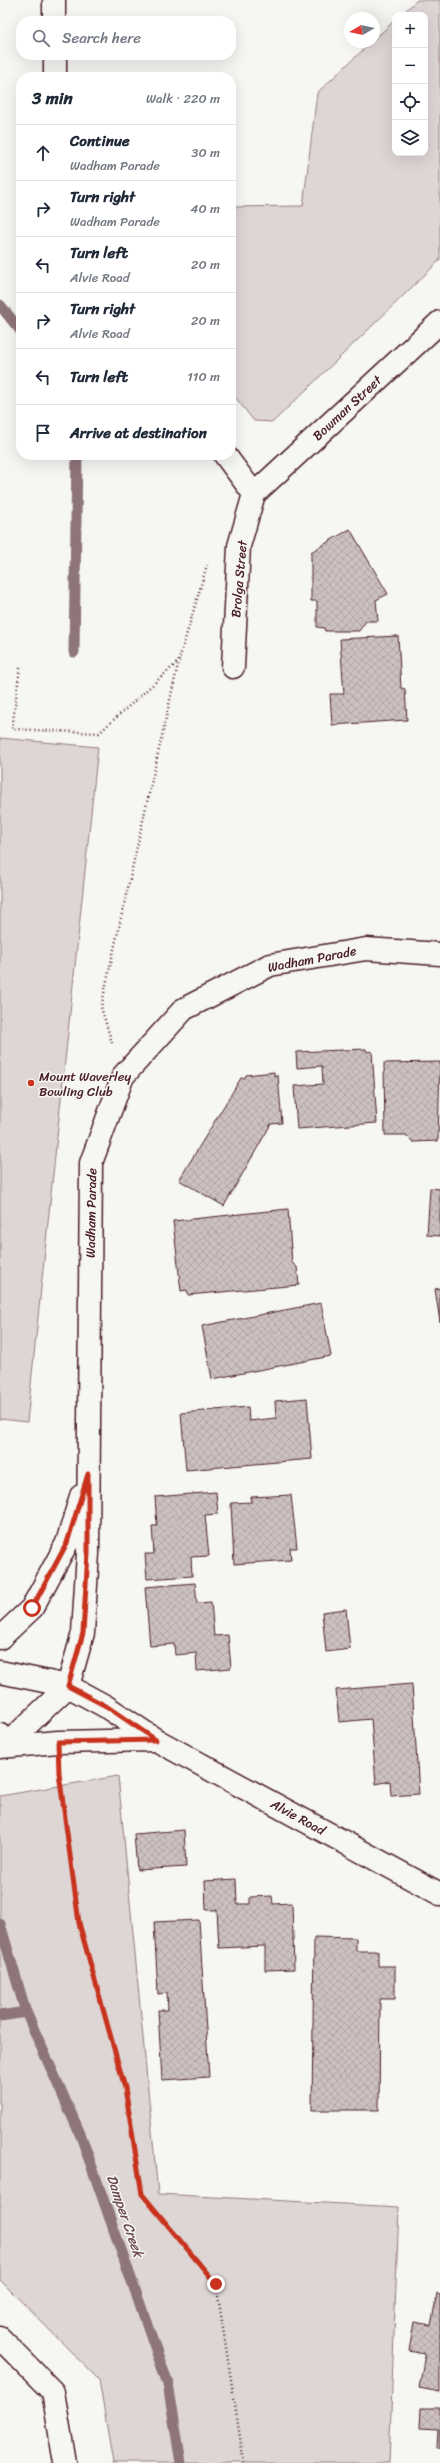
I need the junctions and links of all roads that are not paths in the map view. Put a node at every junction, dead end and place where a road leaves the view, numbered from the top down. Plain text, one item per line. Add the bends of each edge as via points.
1 (54, 0) edge
2 (54, 16) edge
3 (55, 60) edge
4 (55, 72) edge
5 (440, 322) edge
6 (229, 460) edge
7 (254, 494) junction
8 (233, 667) dead end
9 (440, 954) edge
10 (88, 1474) junction
11 (0, 1638) edge
12 (0, 1672) edge
13 (68, 1686) junction
14 (156, 1740) junction
15 (2, 1743) edge
16 (440, 1894) edge
17 (0, 2338) edge
18 (65, 2463) edge

1 - 2 street
3 - 4 street
5 - 7 street, Bowman Street
6 - 7 street
7 - 8 street, Brolga Street via 239,546
9 - 10 street, Wadham Parade via 366,949 270,965 184,1009 123,1076 91,1164
10 - 11 street, Wadham Parade via 63,1550 32,1608
10 - 13 street, Wadham Parade via 88,1553 83,1633
12 - 13 street, Alvie Road
13 - 14 street, Alvie Road via 106,1706
13 - 15 street
14 - 15 street, Alvie Road
14 - 16 street, Alvie Road
17 - 18 street via 53,2392

